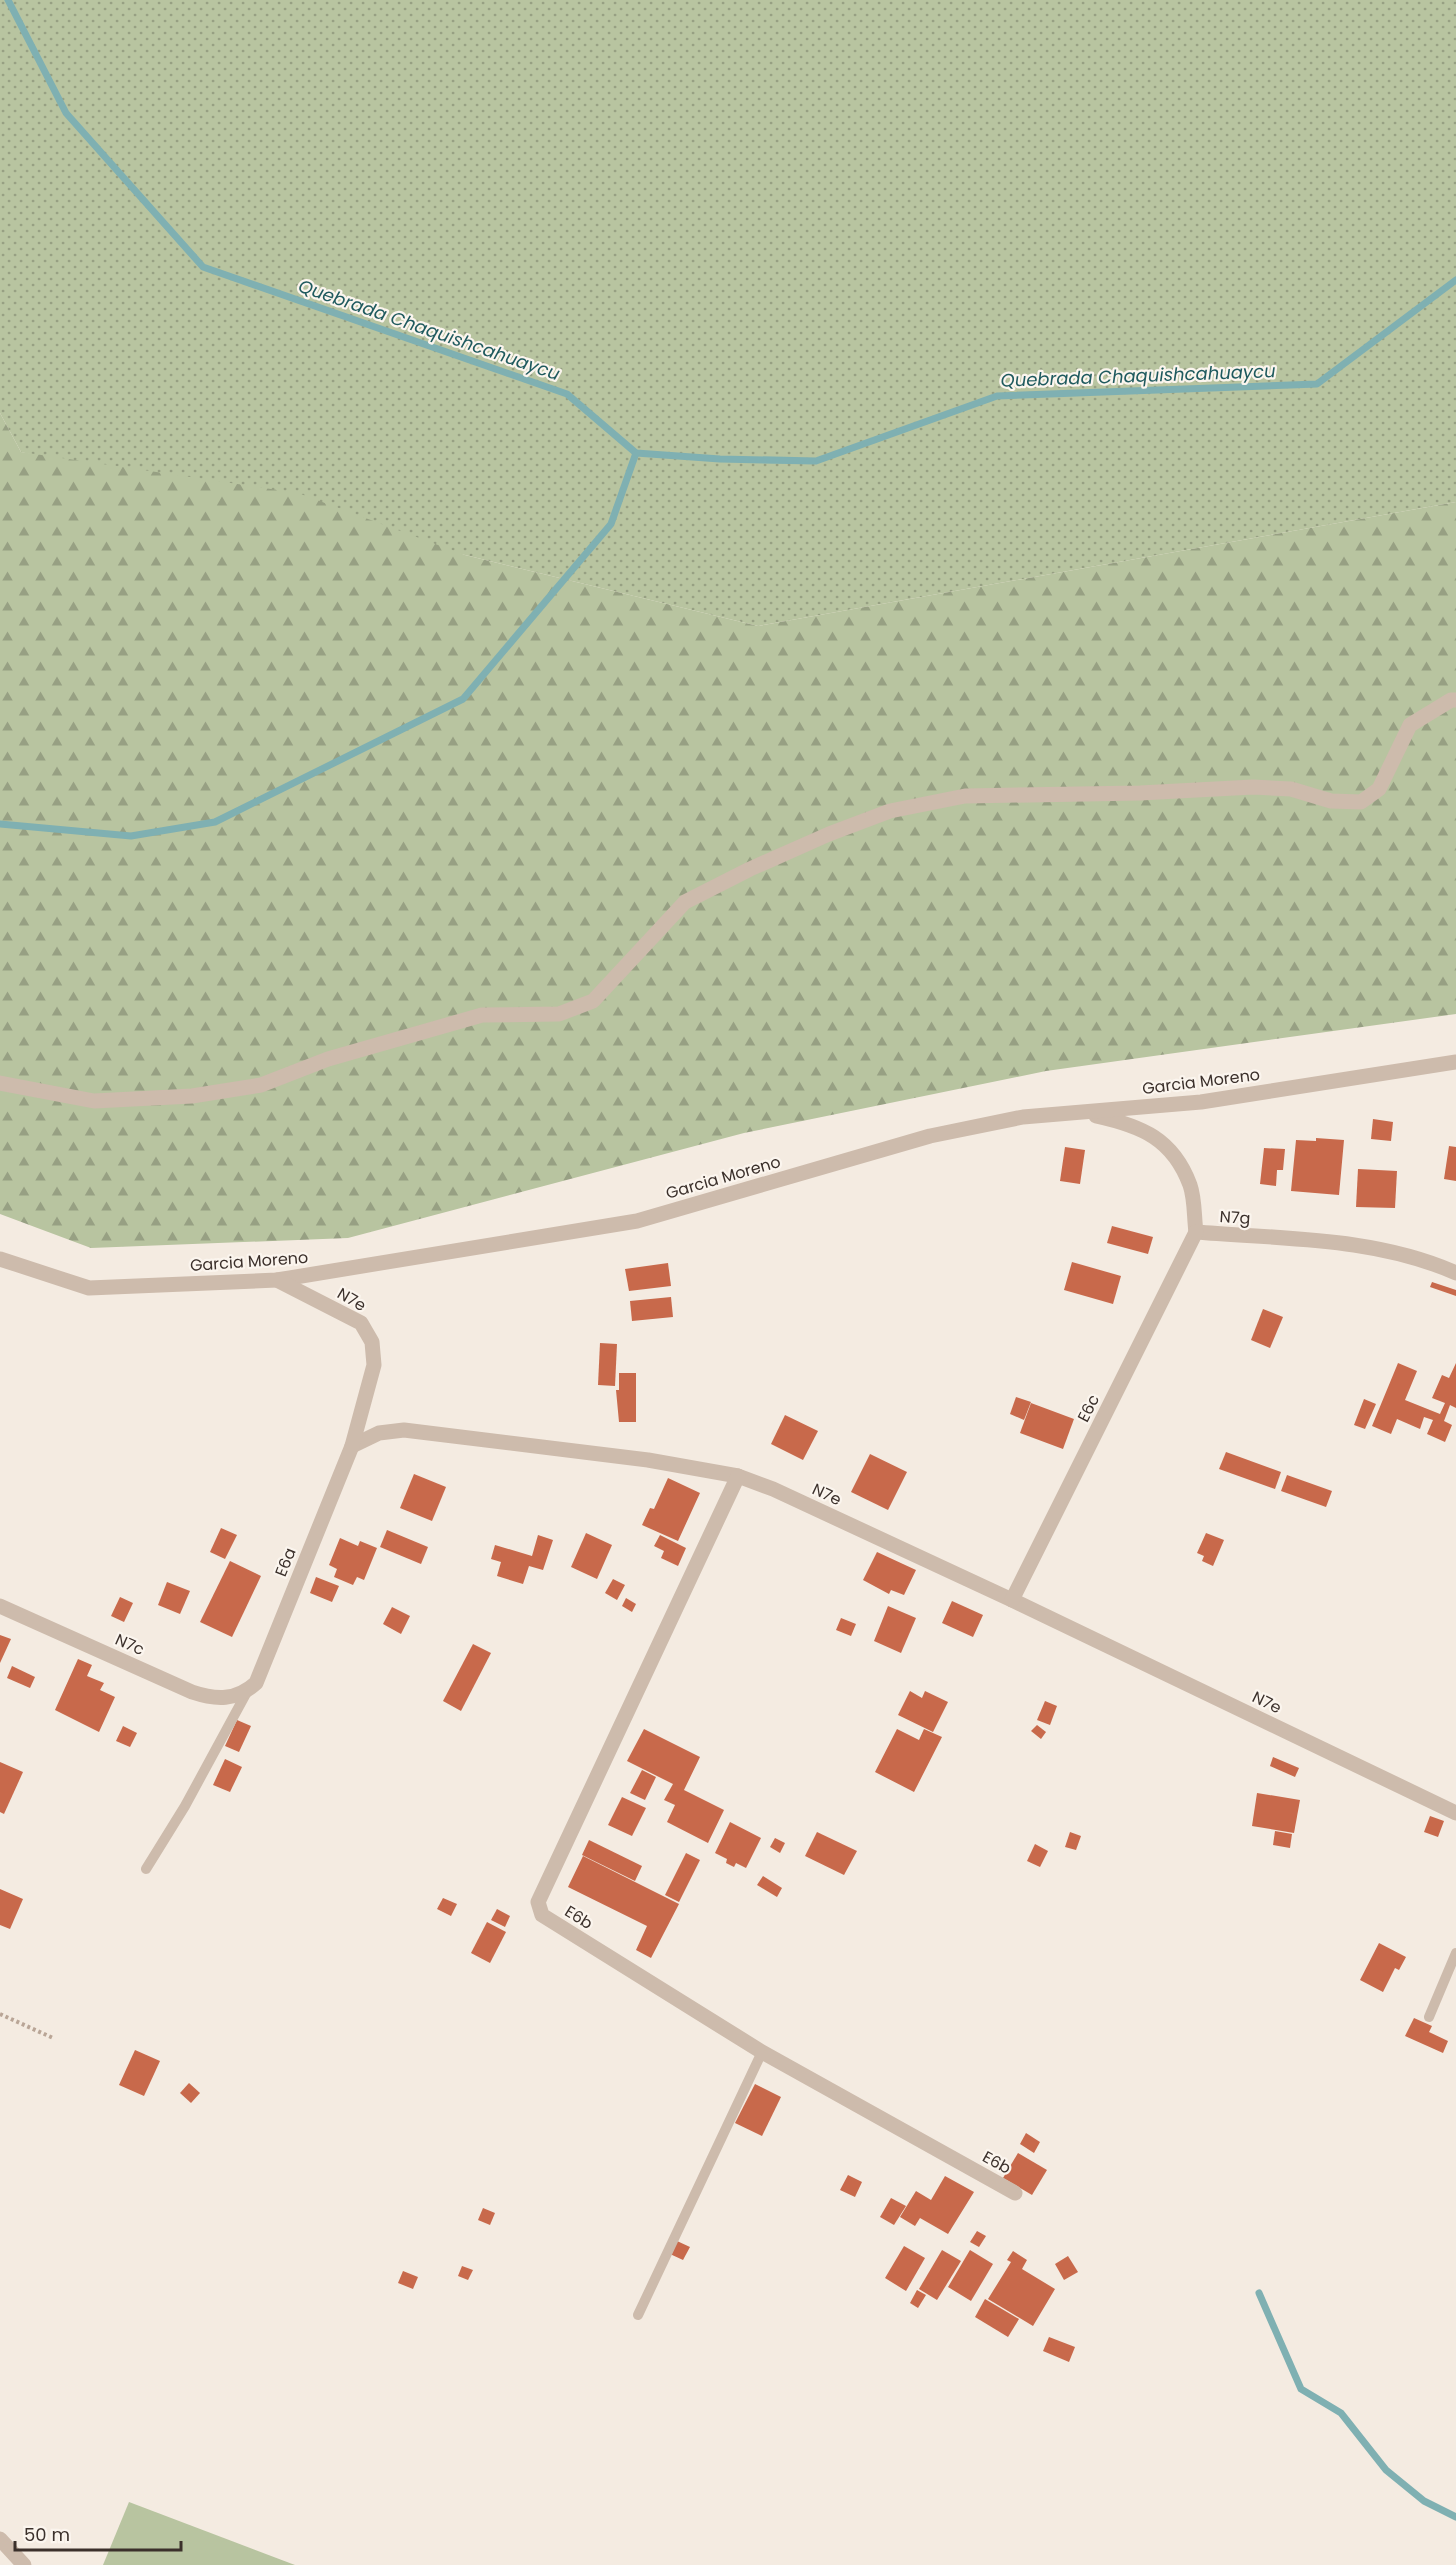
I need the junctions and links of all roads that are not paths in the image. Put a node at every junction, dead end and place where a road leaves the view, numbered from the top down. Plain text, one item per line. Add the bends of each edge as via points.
1 (1456, 700) edge
2 (1456, 1062) edge
3 (0, 1083) edge
4 (1079, 1112) junction
5 (1196, 1232) junction
6 (0, 1259) edge
7 (1456, 1273) edge
8 (278, 1280) junction
9 (352, 1446) junction
10 (738, 1476) junction
11 (1012, 1600) junction
12 (0, 1606) edge
13 (248, 1690) junction
14 (1456, 1813) edge
15 (146, 1869) dead end
16 (1456, 1953) edge
17 (1429, 2017) dead end
18 (762, 2052) junction
19 (1015, 2193) dead end
20 (638, 2315) dead end
21 (0, 2540) edge
22 (24, 2565) edge

1 - 3 street via 1410,725 1379,789 1361,802 1331,801 1292,789 1253,787 965,796 890,811 750,869 685,902 593,1001 559,1014 482,1015 328,1059 261,1085 192,1096 94,1101
2 - 4 street, Garcia Moreno via 1201,1102
4 - 5 street, N7g via 1123,1122 1158,1138 1170,1149 1190,1186
4 - 8 street, Garcia Moreno via 1023,1117 930,1136 637,1221
5 - 7 street, N7g via 1351,1245 1432,1262
5 - 11 street, E6c
6 - 8 street, Garcia Moreno via 89,1288
8 - 9 street, N7e via 361,1323 372,1342 374,1365
9 - 10 street, N7e via 379,1433 404,1430 648,1460
9 - 13 street, E6a via 256,1683
10 - 11 street, N7e
10 - 18 street, E6b via 538,1902 542,1915
11 - 14 street, N7e
12 - 13 street, N7c via 192,1692 225,1698
13 - 15 lane
16 - 17 lane
18 - 19 street, E6b
18 - 20 lane
21 - 22 street

